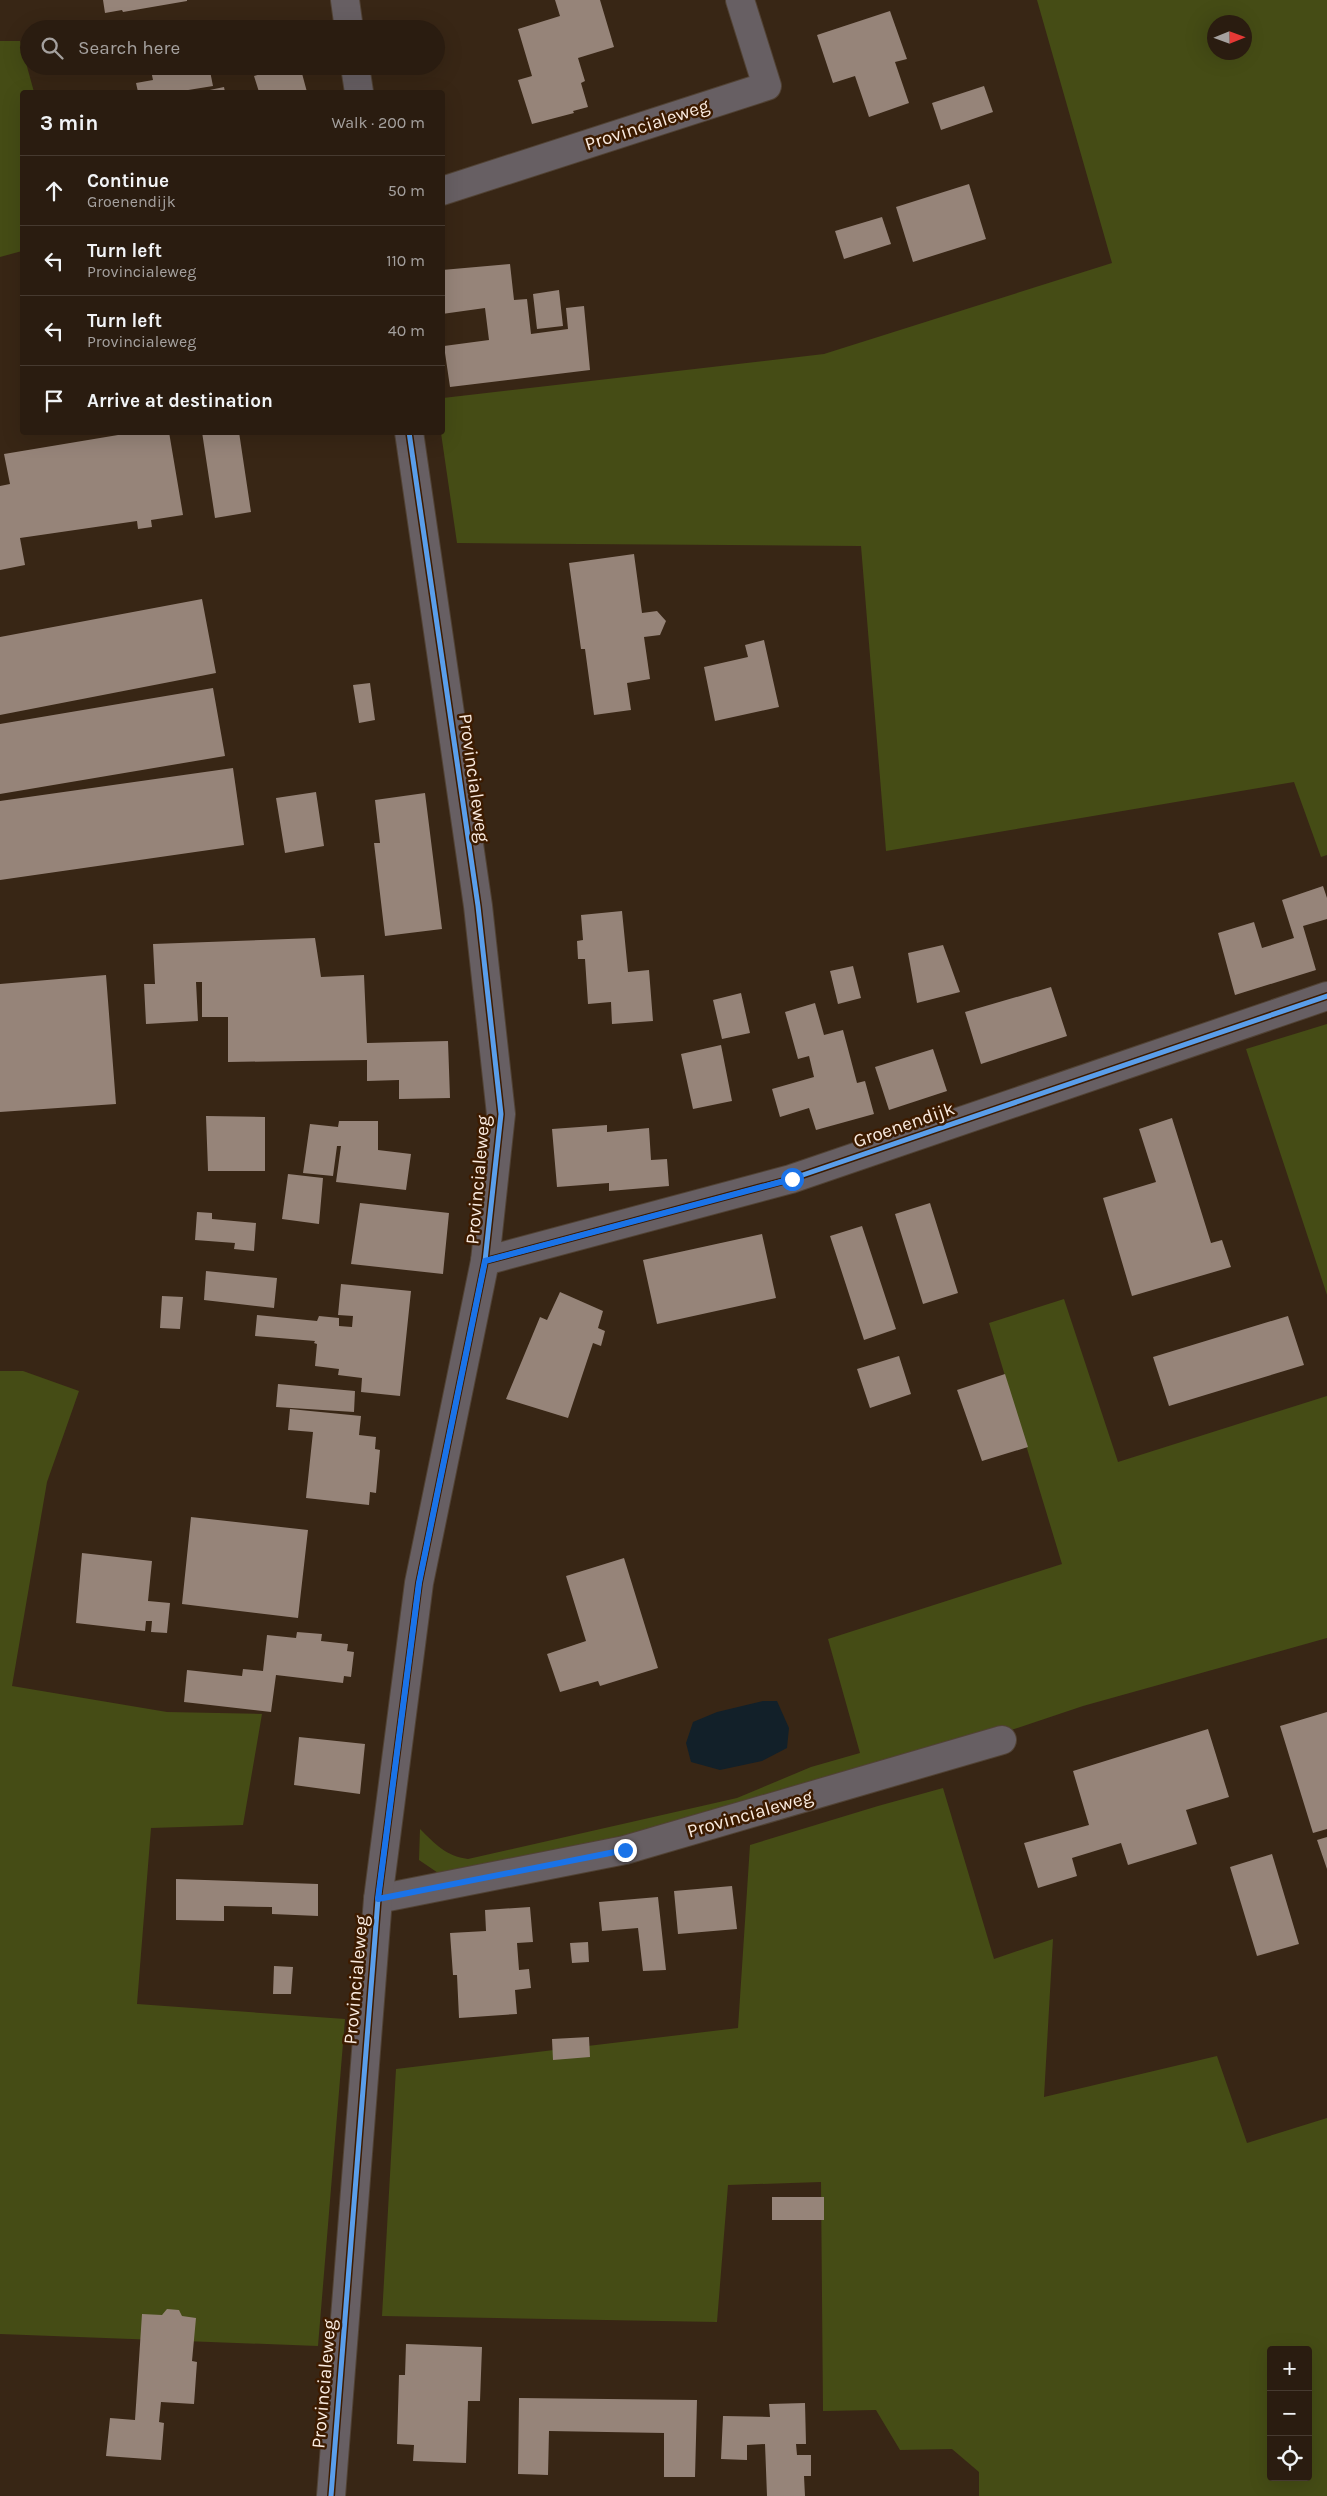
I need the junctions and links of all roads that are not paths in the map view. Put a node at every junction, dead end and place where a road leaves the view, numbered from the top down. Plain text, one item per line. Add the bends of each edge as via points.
1 (345, 0) edge
2 (740, 0) edge
3 (348, 20) edge
4 (356, 75) edge
5 (359, 90) edge
6 (445, 190) edge
7 (409, 435) edge
8 (1327, 996) edge
9 (485, 1261) junction
10 (1002, 1740) dead end
11 (378, 1899) junction
12 (331, 2496) edge

1 - 3 street
2 - 6 street, Provincialeweg via 767,86
4 - 5 street
7 - 9 street, Provincialeweg via 478,906 501,1114
8 - 9 street, Groenendijk via 792,1179
9 - 11 street, Provincialeweg via 419,1583
10 - 11 street, Provincialeweg via 625,1850
11 - 12 street, Provincialeweg

